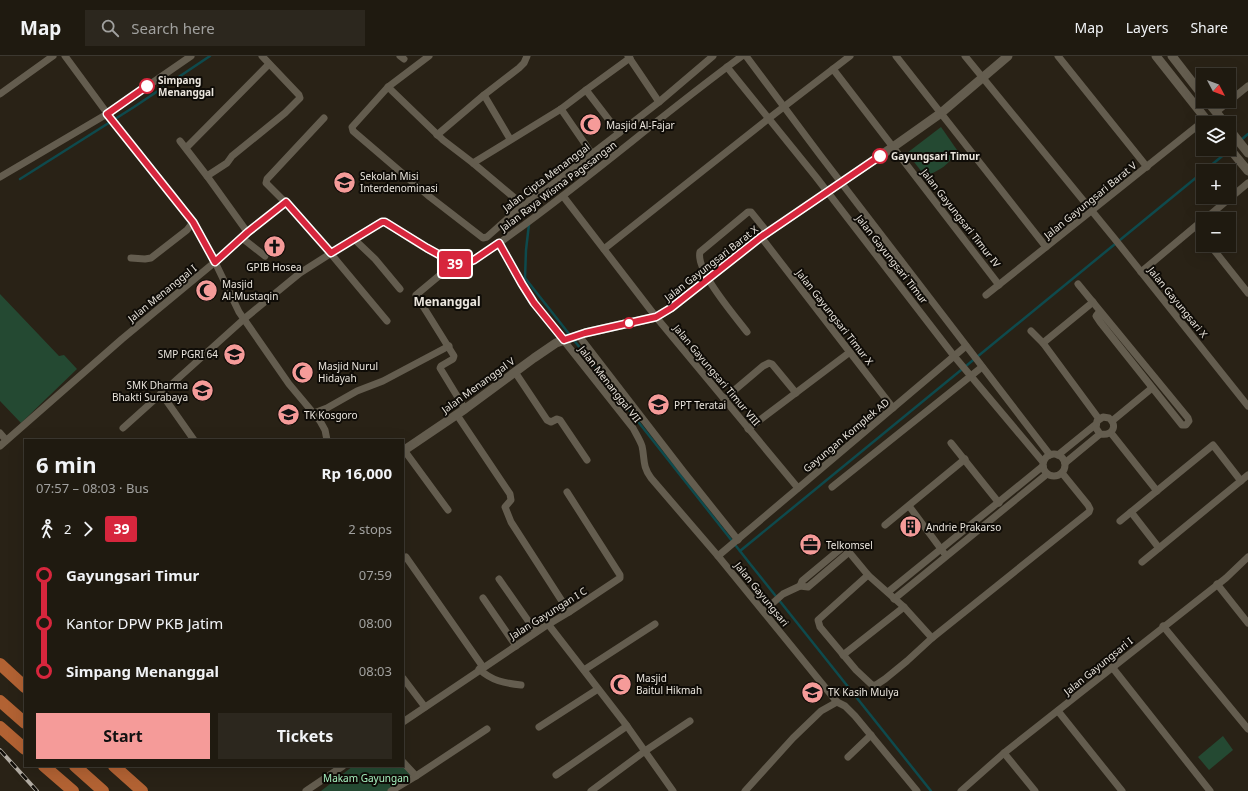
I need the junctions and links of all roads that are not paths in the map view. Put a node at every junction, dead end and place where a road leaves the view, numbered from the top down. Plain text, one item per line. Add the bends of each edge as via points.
1 (53, 56) edge
2 (65, 56) edge
3 (191, 56) edge
4 (262, 56) edge
5 (429, 56) edge
6 (528, 56) edge
7 (713, 56) edge
8 (742, 56) edge
9 (746, 56) edge
10 (850, 56) edge
11 (896, 56) edge
12 (965, 56) edge
13 (1008, 56) edge
14 (1058, 56) edge
15 (1156, 56) edge
16 (1172, 56) edge
17 (629, 57) edge
18 (269, 64) junction
19 (727, 67) junction
20 (833, 69) junction
21 (982, 78) junction
22 (1248, 86) edge
23 (388, 87) junction
24 (1196, 87) edge
25 (586, 90) junction
26 (0, 94) edge
27 (484, 95) junction
28 (659, 102) junction
29 (784, 107) junction
30 (561, 108) junction
31 (1213, 108) edge
32 (1216, 112) junction
33 (941, 113) junction
34 (1203, 116) edge
35 (1219, 116) edge
36 (109, 117) junction
37 (324, 118) dead end
38 (768, 119) junction
39 (1196, 129) edge
40 (620, 133) junction
41 (437, 135) junction
42 (1236, 137) edge
43 (510, 139) junction
44 (180, 141) dead end
45 (893, 147) junction
46 (186, 148) junction
47 (1247, 151) edge
48 (592, 154) junction
49 (1235, 156) edge
50 (473, 163) junction
51 (1147, 167) junction
52 (1248, 172) edge
53 (207, 176) junction
54 (0, 177) edge
55 (841, 183) junction
56 (1248, 183) edge
57 (827, 191) junction
58 (563, 196) junction
59 (286, 202) junction
60 (523, 205) junction
61 (1092, 211) junction
62 (1214, 212) edge
63 (193, 222) junction
64 (1196, 227) edge
65 (245, 235) junction
66 (764, 235) junction
67 (354, 239) junction
68 (499, 243) junction
69 (1046, 247) junction
70 (604, 249) junction
71 (1216, 252) edge
72 (331, 253) junction
73 (264, 256) dead end
74 (132, 258) dead end
75 (215, 262) junction
76 (451, 262) junction
77 (1141, 272) junction
78 (708, 279) junction
79 (1078, 284) dead end
80 (999, 285) junction
81 (400, 289) dead end
82 (1248, 293) edge
83 (986, 295) dead end
84 (1093, 302) junction
85 (1100, 310) junction
86 (656, 317) junction
87 (244, 319) junction
88 (387, 321) dead end
89 (1032, 331) dead end
90 (747, 332) dead end
91 (571, 338) junction
92 (1043, 343) junction
93 (449, 346) junction
94 (968, 348) junction
95 (850, 352) junction
96 (956, 358) junction
97 (980, 365) junction
98 (515, 372) junction
99 (968, 374) junction
100 (1152, 388) junction
101 (161, 393) junction
102 (796, 393) junction
103 (724, 399) junction
104 (1248, 406) edge
105 (892, 408) junction
106 (465, 409) junction
107 (314, 413) junction
108 (457, 414) junction
109 (1112, 421) junction
110 (1097, 422) junction
111 (123, 428) dead end
112 (748, 428) junction
113 (1111, 432) junction
114 (0, 433) edge
115 (1100, 434) junction
116 (193, 439) edge
117 (327, 439) edge
118 (6, 440) junction
119 (951, 443) dead end
120 (0, 446) edge
121 (404, 450) edge
122 (1054, 455) junction
123 (965, 459) junction
124 (587, 460) dead end
125 (1065, 463) junction
126 (1043, 464) junction
127 (1062, 473) junction
128 (1047, 474) junction
129 (1248, 475) edge
130 (1241, 481) junction
131 (832, 487) dead end
132 (798, 488) junction
133 (1157, 491) junction
134 (567, 492) dead end
135 (670, 500) joint
136 (999, 503) junction
137 (909, 506) junction
138 (448, 510) dead end
139 (1130, 512) junction
140 (1120, 521) dead end
141 (885, 524) dead end
142 (737, 541) junction
143 (1160, 548) junction
144 (942, 549) junction
145 (718, 556) junction
146 (947, 556) junction
147 (406, 557) dead end
148 (1248, 557) edge
149 (1142, 562) dead end
150 (868, 575) junction
151 (499, 579) dead end
152 (1217, 584) junction
153 (888, 592) junction
154 (483, 598) dead end
155 (894, 599) junction
156 (904, 607) junction
157 (764, 611) junction
158 (569, 612) junction
159 (1248, 623) edge
160 (548, 624) junction
161 (655, 624) dead end
162 (1163, 626) junction
163 (536, 632) junction
164 (932, 638) junction
165 (516, 646) junction
166 (843, 655) junction
167 (0, 664) edge
168 (1112, 667) junction
169 (481, 668) junction
170 (584, 670) junction
171 (404, 679) edge
172 (24, 685) edge
173 (521, 685) dead end
174 (598, 689) junction
175 (0, 701) edge
176 (837, 702) junction
177 (425, 707) junction
178 (1058, 711) junction
179 (404, 721) edge
180 (24, 722) edge
181 (690, 722) dead end
182 (627, 726) junction
183 (0, 727) edge
184 (539, 727) dead end
185 (487, 729) dead end
186 (1248, 729) edge
187 (871, 735) junction
188 (24, 748) edge
189 (645, 751) junction
190 (1004, 753) junction
191 (848, 756) dead end
192 (404, 763) edge
193 (45, 767) edge
194 (76, 767) edge
195 (115, 767) edge
196 (342, 767) edge
197 (556, 774) dead end
198 (416, 776) junction
199 (73, 791) edge
200 (103, 791) edge
201 (142, 791) edge
202 (306, 791) edge
203 (391, 791) edge
204 (591, 791) edge
205 (673, 791) edge
206 (745, 791) edge
207 (917, 791) edge
208 (961, 791) edge
209 (1035, 791) edge
210 (1122, 791) edge
211 (1210, 791) edge

1 - 26 street
2 - 36 street
3 - 36 street
4 - 18 street
5 - 23 street
6 - 27 street via 519,68
7 - 28 street, Jalan Cipta Menanggal
8 - 19 street, Jalan Raya Wisma Pagesangan
9 - 29 street, Jalan Gayungsari Timur
10 - 20 street
11 - 33 street
12 - 21 street, Jalan Gayungsari X
13 - 21 street, Jalan Gayungsari Barat X
14 - 51 street
15 - 34 street
16 - 24 street
17 - 25 street
17 - 28 street
18 - 46 street
18 - 53 street via 300,98 231,156 227,163
19 - 38 street, Jalan Gayungsari Timur
19 - 58 street, Jalan Raya Wisma Pagesangan
20 - 29 street
20 - 45 street, Jalan Gayungsari Timur IV
21 - 33 street, Jalan Gayungsari Barat X
21 - 61 street, Jalan Gayungsari X
22 - 32 street
23 - 41 street
23 - 60 street, Jalan Cipta Menanggal via 352,126 353,130 430,197 484,238
25 - 30 street
25 - 40 street
27 - 41 street
27 - 43 street
28 - 40 street, Jalan Cipta Menanggal
29 - 38 street
29 - 55 street, Jalan Gayungsari Timur
30 - 43 street
30 - 48 street
31 - 32 street
32 - 35 street
33 - 45 street, Jalan Gayungsari Barat X
33 - 69 street
36 - 54 street
36 - 63 street
37 - 59 street via 267,179 266,184
38 - 57 street, Jalan Gayungsari Timur
38 - 70 street
39 - 51 street, Jalan Gayungsari Barat V
40 - 48 street, Jalan Cipta Menanggal
41 - 50 street
42 - 47 street
43 - 50 street
44 - 46 street
45 - 55 street, Jalan Gayungsari Barat X
45 - 80 street, Jalan Gayungsari Timur IV
46 - 53 street
48 - 60 street, Jalan Cipta Menanggal
49 - 52 street
50 - 60 street
51 - 61 street, Jalan Gayungsari Barat V
53 - 65 street
55 - 57 street, Jalan Gayungsari Barat X
55 - 94 street, Jalan Gayungsari Timur
56 - 62 street
57 - 66 street, Jalan Gayungsari Barat X
57 - 96 street, Jalan Gayungsari Timur
58 - 68 street, Jalan Raya Wisma Pagesangan
58 - 70 street, Jalan Gayungsari Timur VIII
59 - 65 street, Jalan Menanggal I
59 - 72 street
61 - 69 street, Jalan Gayungsari Barat V
61 - 77 street, Jalan Gayungsari X
63 - 74 street via 187,230 151,258
63 - 75 street
64 - 77 street
65 - 73 street
65 - 75 street, Jalan Menanggal I
66 - 78 street, Jalan Gayungsari Barat X
66 - 78 street, Jalan Gayungsari Timur X via 752,212 748,212 700,252 700,263
66 - 95 street, Jalan Gayungsari Timur X
67 - 72 street
67 - 76 street via 377,224 385,222
67 - 81 street
68 - 76 street, Jalan Raya Wisma Pagesangan via 464,264
68 - 91 street, Jalan Menanggal VII via 534,303
69 - 80 street, Jalan Gayungsari Barat V
70 - 86 street, Jalan Gayungsari Timur VIII
71 - 82 street
72 - 87 street via 300,273
72 - 88 street
75 - 87 street
75 - 118 street, Jalan Menanggal I
76 - 93 street via 416,295
77 - 104 street, Jalan Gayungsari X
78 - 86 street, Jalan Gayungsari Barat X
78 - 90 street
79 - 84 street
80 - 83 street, Jalan Gayungsari Barat V
84 - 85 street
84 - 92 street
85 - 100 street via 1096,316 1100,322
85 - 100 street via 1188,418 1188,424 1182,425
86 - 91 street, Jalan Gayungsari Barat X
86 - 103 street, Jalan Gayungsari Timur VIII
87 - 101 street
87 - 107 street via 289,384
89 - 92 street
91 - 98 street, Jalan Menanggal V via 546,350
91 - 135 street, Jalan Menanggal VII via 633,428 640,440 647,472
91 - 142 street
92 - 110 street
93 - 106 street via 454,357 440,368
93 - 107 street via 383,381
94 - 96 street, Gayungan Komplek AD
94 - 97 street, Jalan Gayungsari Timur
95 - 102 street
95 - 105 street, Jalan Gayungsari Timur X
96 - 99 street, Jalan Gayungsari Timur
96 - 105 street, Gayungan Komplek AD
97 - 99 street
97 - 122 street, Jalan Gayungsari Timur
98 - 106 street, Jalan Menanggal V
98 - 124 street via 547,420 560,420
99 - 126 street, Jalan Gayungsari Timur
99 - 131 street
100 - 109 street
101 - 111 street
101 - 116 street
102 - 103 street via 769,363
102 - 112 street
103 - 112 street, Jalan Gayungsari Timur VIII
105 - 132 street, Gayungan Komplek AD
106 - 108 street, Jalan Menanggal V
107 - 117 street via 325,430
108 - 121 street, Jalan Menanggal V
108 - 158 street via 510,494 511,500 505,507 511,522
109 - 110 street via 1106,417
109 - 113 street
110 - 115 street via 1097,432
110 - 122 street
112 - 132 street, Jalan Gayungsari Timur VIII
113 - 115 street via 1106,435
113 - 133 street
114 - 118 street
115 - 125 street
118 - 120 street, Jalan Menanggal I
119 - 123 street
121 - 138 street
122 - 125 street via 1061,456
122 - 126 street via 1047,456
123 - 136 street
123 - 137 street
125 - 127 street
126 - 128 street
126 - 136 street
127 - 128 street via 1057,476
127 - 164 street via 1088,505 1089,512
128 - 146 street
129 - 130 street
130 - 133 street via 1214,445
130 - 143 street
132 - 142 street, Gayungan Komplek AD
133 - 139 street
134 - 158 street, Jalan Gayungan I C via 621,576
135 - 145 street, Jalan Gayungsari
136 - 144 street
137 - 141 street
137 - 144 street
139 - 140 street
139 - 143 street
142 - 145 street, Gayungan Komplek AD
143 - 149 street
144 - 146 street
144 - 153 street
145 - 157 street, Jalan Gayungsari
146 - 155 street
147 - 169 street
148 - 152 street, Jalan Gayungsari I
150 - 153 street
150 - 157 street via 844,546 802,581 800,586 783,594
150 - 166 street via 818,620 820,627
151 - 163 street
152 - 159 street
152 - 162 street, Jalan Gayungsari I
153 - 155 street
154 - 165 street
155 - 156 street
156 - 164 street
156 - 166 street
157 - 176 street, Jalan Gayungsari
158 - 160 street, Jalan Gayungan I C
160 - 163 street, Jalan Gayungan I C
160 - 170 street
161 - 170 street
162 - 168 street, Jalan Gayungsari I
162 - 186 street
163 - 165 street, Jalan Gayungan I C
164 - 166 street via 908,661 876,685 869,683
165 - 169 street, Jalan Gayungan I C
167 - 172 highway
168 - 178 street, Jalan Gayungsari I
168 - 211 street
169 - 173 street via 486,676 495,680
169 - 177 street, Jalan Gayungan I C
170 - 174 street
171 - 177 street
174 - 182 street
174 - 184 street
175 - 180 highway
176 - 187 street via 845,706
176 - 206 street via 821,711 793,738
177 - 179 street, Jalan Gayungan I C
178 - 190 street, Jalan Gayungsari I
178 - 210 street
181 - 189 street
182 - 189 street
182 - 197 street
183 - 188 highway
185 - 198 street
187 - 191 street
187 - 207 street
189 - 204 street
189 - 205 street
190 - 208 street, Jalan Gayungsari I
190 - 209 street
192 - 198 street
193 - 199 highway
194 - 200 highway
195 - 201 highway
196 - 202 street
198 - 203 street

